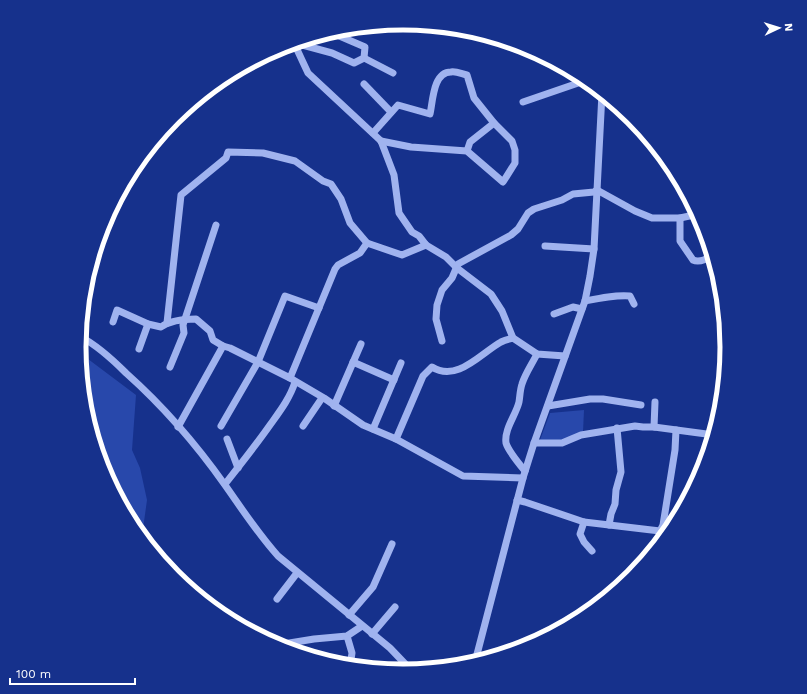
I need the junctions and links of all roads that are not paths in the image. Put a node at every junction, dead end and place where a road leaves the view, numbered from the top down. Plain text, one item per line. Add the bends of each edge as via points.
1 (340, 36) edge
2 (306, 46) edge
3 (297, 49) edge
4 (364, 58) junction
5 (393, 73) dead end
6 (579, 83) edge
7 (364, 84) dead end
8 (602, 100) edge
9 (523, 102) dead end
10 (391, 112) junction
11 (494, 123) junction
12 (373, 133) junction
13 (381, 141) junction
14 (467, 151) junction
15 (597, 190) junction
16 (692, 216) edge
17 (680, 218) junction
18 (216, 225) dead end
19 (367, 243) junction
20 (426, 245) junction
21 (545, 246) dead end
22 (594, 249) junction
23 (708, 258) edge
24 (457, 268) junction
25 (634, 304) dead end
26 (583, 305) junction
27 (319, 308) junction
28 (554, 314) dead end
29 (185, 319) junction
30 (112, 322) dead end
31 (167, 323) junction
32 (148, 324) junction
33 (513, 338) junction
34 (86, 341) edge
35 (442, 342) dead end
36 (361, 344) dead end
37 (223, 346) junction
38 (139, 349) dead end
39 (537, 354) junction
40 (565, 356) junction
41 (258, 362) junction
42 (353, 362) junction
43 (401, 363) dead end
44 (170, 367) dead end
45 (292, 380) junction
46 (394, 380) junction
47 (322, 398) junction
48 (655, 402) dead end
49 (642, 405) dead end
50 (334, 406) junction
51 (548, 406) junction
52 (221, 426) dead end
53 (303, 426) dead end
54 (178, 427) junction
55 (654, 427) junction
56 (616, 428) junction
57 (373, 429) junction
58 (676, 430) junction
59 (708, 434) edge
60 (227, 439) dead end
61 (396, 439) junction
62 (534, 443) junction
63 (238, 468) junction
64 (524, 474) junction
65 (224, 484) junction
66 (517, 500) junction
67 (584, 522) junction
68 (609, 526) junction
69 (660, 531) joint
70 (392, 544) dead end
71 (592, 551) dead end
72 (297, 573) junction
73 (277, 598) dead end
74 (395, 607) dead end
75 (349, 615) junction
76 (362, 626) junction
77 (372, 634) junction
78 (347, 636) junction
79 (290, 643) edge
80 (477, 655) edge
81 (351, 659) edge
82 (405, 664) edge

1 - 4 street via 365,47
2 - 4 street via 332,53 354,63
3 - 12 street via 308,73
4 - 5 street
6 - 9 street
7 - 10 street
8 - 15 street
10 - 11 street via 398,105 430,114 436,83 445,73 451,72 466,75 474,98
10 - 12 street
11 - 14 street via 470,142
11 - 14 street via 512,140 515,150 514,163 504,182
12 - 13 street
13 - 14 street via 411,147
13 - 20 street via 394,175 398,213
15 - 17 street via 652,218
15 - 22 street
15 - 24 street via 573,194 534,209 511,235 458,264
16 - 17 street
17 - 23 street via 680,241 692,260
18 - 29 street
19 - 20 street via 402,255
19 - 27 street via 360,253 335,269
19 - 31 street via 350,223 331,184 295,161 263,153 228,152 226,158 181,195
20 - 24 street via 446,257
21 - 22 street
22 - 26 street
24 - 33 street via 491,294 502,311
24 - 35 street via 442,290 437,305 436,319
25 - 26 street via 630,296 608,296
26 - 28 street
26 - 40 street
27 - 41 street via 285,296
27 - 45 street
29 - 31 street
29 - 37 street via 196,319 210,331 213,340
29 - 44 street via 184,333
30 - 32 street via 117,310
31 - 32 street via 161,327
32 - 38 street
33 - 39 street
33 - 61 street via 502,342 460,370 439,372 432,368 423,376
34 - 54 street via 101,350 150,395
36 - 42 street
37 - 41 street
37 - 54 street
39 - 40 street
39 - 64 street via 522,382 519,402 506,442
40 - 51 street
41 - 45 street
41 - 52 street
42 - 46 street
42 - 50 street
43 - 46 street
45 - 47 street
45 - 63 street via 291,394
46 - 57 street
47 - 50 street
47 - 53 street
48 - 55 street
49 - 51 street via 590,399
50 - 57 street
51 - 62 street
54 - 65 street
55 - 56 street
55 - 58 street
56 - 62 street via 581,435 562,443
56 - 68 street via 621,472
57 - 61 street
58 - 59 street
58 - 69 street via 663,525
60 - 63 street
61 - 64 street via 463,476
62 - 64 street
63 - 65 street
64 - 66 street
65 - 72 street via 262,538
66 - 67 street
66 - 80 street
67 - 68 street
67 - 71 street via 580,534
68 - 69 street
70 - 75 street via 373,587
72 - 73 street
72 - 75 street
74 - 77 street
75 - 76 street
76 - 77 street
76 - 78 street
77 - 82 street
78 - 79 street
78 - 81 street via 352,653

